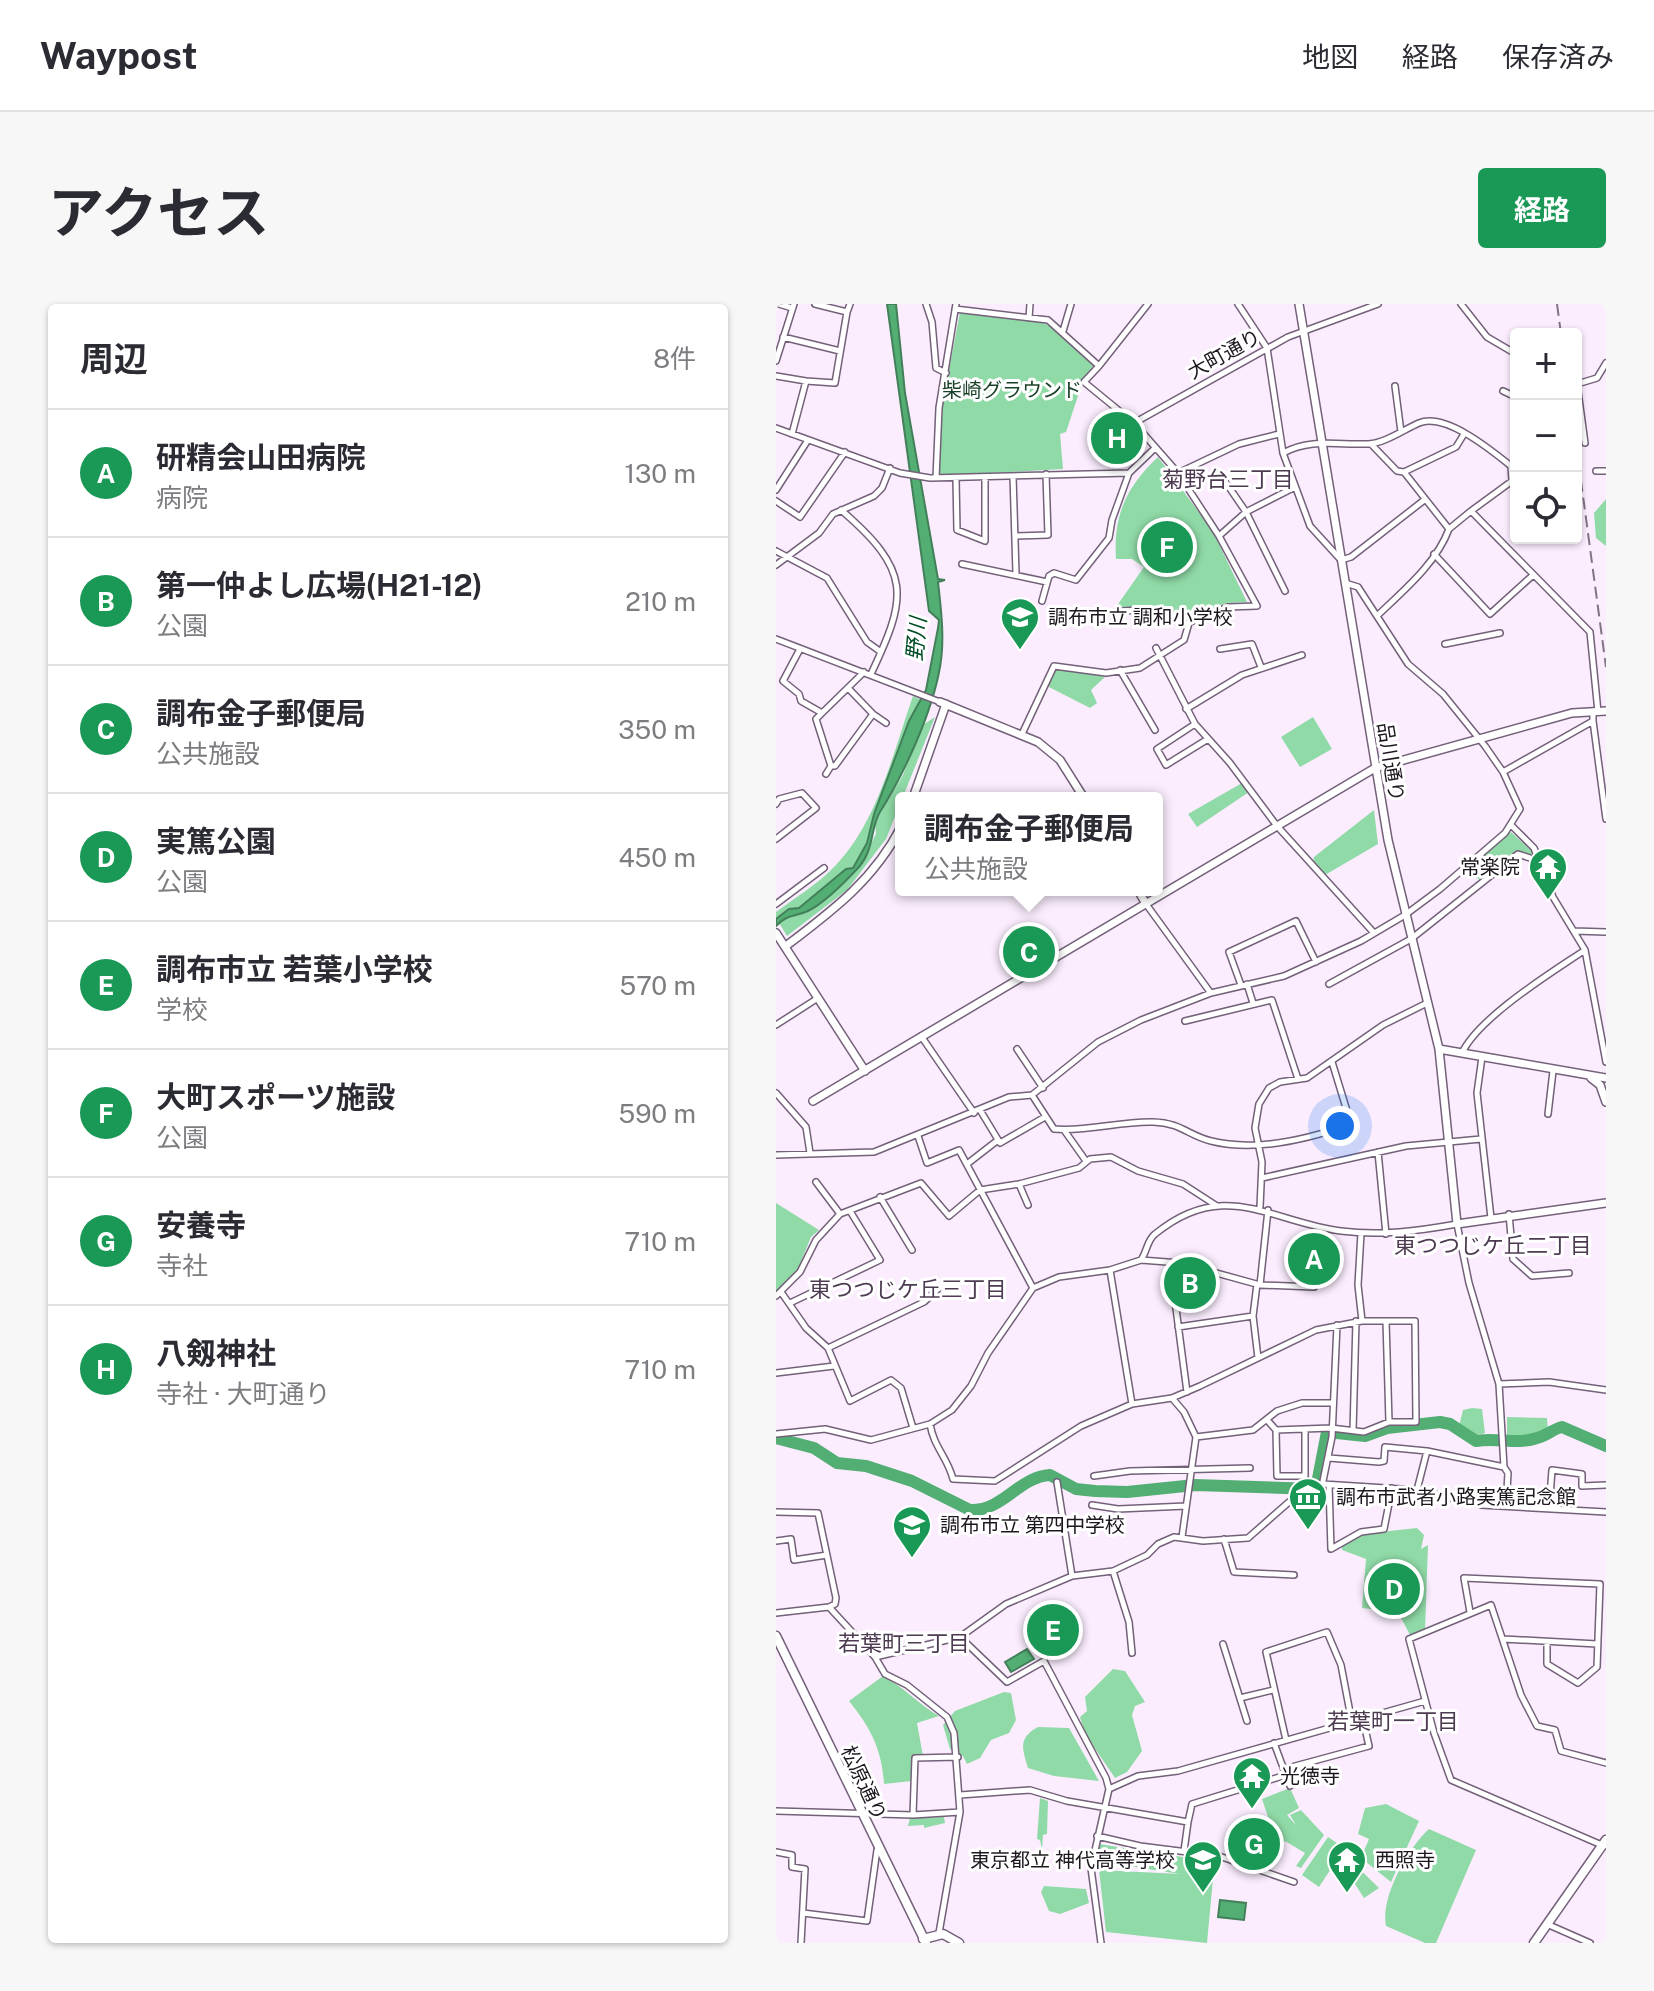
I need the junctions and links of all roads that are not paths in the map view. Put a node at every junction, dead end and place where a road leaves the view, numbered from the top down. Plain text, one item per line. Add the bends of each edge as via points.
1 (779, 304) edge
2 (815, 304) edge
3 (850, 304) edge
4 (926, 304) edge
5 (994, 304) edge
6 (1030, 304) edge
7 (1071, 304) edge
8 (1148, 304) edge
9 (1238, 304) edge
10 (1299, 304) edge
11 (1378, 304) edge
12 (1461, 304) edge
13 (793, 306) edge
14 (955, 306) edge
15 (1366, 306) edge
16 (847, 312) junction
17 (993, 313) junction
18 (1029, 318) junction
19 (1304, 330) junction
20 (1063, 331) junction
21 (783, 337) junction
22 (779, 344) edge
23 (1267, 348) junction
24 (1510, 350) edge
25 (840, 351) junction
26 (776, 361) edge
27 (1606, 363) edge
28 (1099, 366) junction
29 (946, 373) junction
30 (776, 376) edge
31 (806, 381) junction
32 (1582, 382) edge
33 (1395, 386) dead end
34 (1503, 391) dead end
35 (1510, 394) edge
36 (1578, 400) edge
37 (1134, 423) junction
38 (776, 428) edge
39 (1401, 432) junction
40 (792, 434) junction
41 (1279, 434) junction
42 (1464, 434) junction
43 (808, 440) junction
44 (1322, 443) junction
45 (1585, 443) dead end
46 (1370, 444) junction
47 (1154, 449) junction
48 (845, 452) junction
49 (1283, 453) junction
50 (1510, 465) edge
51 (890, 468) junction
52 (1404, 472) junction
53 (1129, 473) junction
54 (1178, 473) junction
55 (1046, 474) junction
56 (1220, 474) dead end
57 (1013, 476) junction
58 (933, 478) junction
59 (985, 478) junction
60 (956, 479) junction
61 (1510, 485) edge
62 (1295, 487) junction
63 (776, 490) edge
64 (776, 501) edge
65 (1423, 501) junction
66 (841, 510) junction
67 (1471, 511) junction
68 (1246, 512) junction
69 (1449, 529) junction
70 (1015, 536) junction
71 (1219, 536) junction
72 (776, 551) edge
73 (1434, 554) junction
74 (784, 558) junction
75 (1341, 560) junction
76 (962, 564) dead end
77 (776, 565) edge
78 (1016, 573) junction
79 (1532, 576) junction
80 (1047, 582) junction
81 (1344, 583) junction
82 (1285, 591) dead end
83 (1042, 601) dead end
84 (1115, 612) dead end
85 (1377, 616) junction
86 (1189, 623) junction
87 (1500, 633) dead end
88 (776, 639) edge
89 (1445, 644) dead end
90 (1156, 648) dead end
91 (800, 649) junction
92 (1220, 649) dead end
93 (881, 652) junction
94 (1302, 655) dead end
95 (1161, 657) junction
96 (1261, 667) junction
97 (1120, 670) junction
98 (867, 673) junction
99 (848, 688) junction
100 (943, 703) junction
101 (1186, 709) junction
102 (822, 713) junction
103 (873, 714) junction
104 (1597, 714) edge
105 (886, 723) dead end
106 (1195, 724) junction
107 (1155, 730) dead end
108 (1022, 734) junction
109 (1208, 739) junction
110 (1479, 740) junction
111 (831, 766) junction
112 (1375, 768) junction
113 (1503, 772) junction
114 (826, 774) dead end
115 (915, 792) edge
116 (1080, 792) edge
117 (777, 800) edge
118 (1606, 819) edge
119 (1277, 826) junction
120 (1512, 826) junction
121 (895, 837) edge
122 (776, 839) edge
123 (1540, 862) junction
124 (824, 868) dead end
125 (1163, 894) edge
126 (1141, 896) edge
127 (1159, 896) edge
128 (776, 904) edge
129 (1146, 904) junction
130 (1405, 915) junction
131 (1573, 931) junction
132 (1606, 932) edge
133 (776, 933) edge
134 (1374, 933) junction
135 (1411, 939) junction
136 (785, 945) junction
137 (1585, 950) junction
138 (1316, 962) junction
139 (1244, 984) junction
140 (1329, 984) dead end
141 (1211, 993) junction
142 (818, 998) junction
143 (1428, 1002) junction
144 (1253, 1003) junction
145 (1185, 1021) dead end
146 (776, 1025) edge
147 (921, 1036) junction
148 (1017, 1049) dead end
149 (1439, 1049) junction
150 (1462, 1053) junction
151 (1482, 1057) junction
152 (1332, 1062) junction
153 (1606, 1062) edge
154 (865, 1071) junction
155 (1553, 1071) junction
156 (1589, 1076) junction
157 (1606, 1078) edge
158 (1298, 1079) junction
159 (1043, 1088) junction
160 (776, 1093) edge
161 (1032, 1095) junction
162 (813, 1101) dead end
163 (1606, 1102) edge
164 (977, 1112) junction
165 (1548, 1114) dead end
166 (1045, 1117) junction
167 (1064, 1130) junction
168 (918, 1136) junction
169 (1481, 1139) junction
170 (998, 1140) junction
171 (1450, 1141) junction
172 (1259, 1145) junction
173 (1378, 1151) junction
174 (810, 1153) junction
175 (776, 1155) edge
176 (1086, 1161) junction
177 (967, 1165) junction
178 (1262, 1178) junction
179 (816, 1182) dead end
180 (1019, 1184) junction
181 (980, 1190) junction
182 (880, 1197) junction
183 (1606, 1203) edge
184 (1028, 1205) dead end
185 (1217, 1206) junction
186 (1260, 1208) junction
187 (1268, 1210) junction
188 (850, 1211) junction
189 (840, 1214) junction
190 (1509, 1214) junction
191 (1491, 1218) junction
192 (1457, 1224) junction
193 (1361, 1233) junction
194 (1386, 1234) junction
195 (912, 1250) dead end
196 (1141, 1260) junction
197 (1170, 1263) junction
198 (1110, 1270) junction
199 (1569, 1273) dead end
200 (1259, 1285) junction
201 (1314, 1287) dead end
202 (1033, 1288) junction
203 (937, 1290) dead end
204 (778, 1294) edge
205 (790, 1303) junction
206 (1253, 1316) junction
207 (1359, 1321) junction
208 (1386, 1321) junction
209 (1337, 1325) junction
210 (1178, 1327) junction
211 (828, 1348) junction
212 (1258, 1358) junction
213 (834, 1366) junction
214 (776, 1373) edge
215 (1499, 1384) junction
216 (1606, 1390) edge
217 (1187, 1392) junction
218 (1172, 1398) junction
219 (1331, 1403) junction
220 (1132, 1404) junction
221 (1268, 1421) junction
222 (1389, 1422) junction
223 (930, 1424) junction
224 (913, 1428) junction
225 (1331, 1428) junction
226 (1276, 1430) junction
227 (1305, 1430) junction
228 (1353, 1431) junction
229 (776, 1434) edge
230 (1196, 1437) junction
231 (1427, 1451) junction
232 (1329, 1458) junction
233 (1504, 1467) junction
234 (1250, 1468) dead end
235 (1192, 1471) junction
236 (1094, 1476) dead end
237 (1057, 1482) dead end
238 (1326, 1485) junction
239 (1606, 1485) edge
240 (1392, 1488) junction
241 (1417, 1490) junction
242 (1318, 1494) junction
243 (1329, 1495) junction
244 (1092, 1505) dead end
245 (1186, 1506) junction
246 (1506, 1506) junction
247 (1549, 1509) junction
248 (776, 1512) edge
249 (1606, 1512) edge
250 (1182, 1537) junction
251 (1224, 1539) junction
252 (776, 1541) edge
253 (827, 1555) junction
254 (1113, 1571) junction
255 (1294, 1575) dead end
256 (1072, 1576) junction
257 (829, 1607) junction
258 (1470, 1612) junction
259 (776, 1613) edge
260 (776, 1636) edge
261 (960, 1637) junction
262 (1503, 1639) junction
263 (1547, 1642) junction
264 (1223, 1644) dead end
265 (1597, 1644) junction
266 (1132, 1653) dead end
267 (875, 1657) junction
268 (1273, 1690) junction
269 (1240, 1698) junction
270 (1425, 1701) junction
271 (1363, 1720) junction
272 (1247, 1721) dead end
273 (1352, 1723) junction
274 (1286, 1740) junction
275 (1274, 1743) junction
276 (958, 1757) junction
277 (1606, 1763) edge
278 (1285, 1772) junction
279 (1290, 1786) dead end
280 (1109, 1789) junction
281 (960, 1795) junction
282 (1103, 1806) junction
283 (776, 1811) edge
284 (960, 1812) junction
285 (861, 1814) junction
286 (913, 1815) junction
287 (1188, 1822) junction
288 (1097, 1836) junction
289 (1605, 1844) edge
290 (877, 1850) junction
291 (1184, 1851) junction
292 (776, 1852) edge
293 (1294, 1882) dead end
294 (803, 1913) junction
295 (1549, 1925) junction
296 (939, 1933) junction
297 (924, 1941) edge
298 (801, 1943) edge
299 (959, 1943) edge
300 (1101, 1943) edge
301 (1534, 1943) edge
302 (1590, 1943) edge

1 - 13 street
2 - 16 street
3 - 16 street
4 - 29 street via 936,368
5 - 17 street
6 - 18 street
7 - 20 street
8 - 28 street
9 - 23 street
10 - 19 street, 品川通り
11 - 15 street, 大町通り
12 - 24 street via 1487,337
13 - 21 street
14 - 17 street
14 - 29 street
15 - 19 street, 大町通り
16 - 25 street
17 - 18 street
18 - 20 street via 1048,320
19 - 23 street, 大町通り
19 - 44 street, 品川通り
20 - 28 street
21 - 22 street
21 - 25 street
22 - 26 street
23 - 37 street, 大町通り
23 - 41 street
25 - 31 street via 835,383
27 - 32 street via 1597,378
28 - 37 street via 1084,382
29 - 58 street
30 - 31 street
31 - 40 street
33 - 39 street
34 - 35 street
36 - 45 street
37 - 47 street
38 - 40 street
39 - 42 street via 1433,420
39 - 46 street
40 - 43 street
41 - 49 street
41 - 54 street via 1239,444
42 - 50 street
42 - 52 street via 1456,447
43 - 48 street
43 - 63 street
44 - 46 street
44 - 49 street via 1299,444
44 - 75 street, 品川通り
46 - 52 street
47 - 53 street
47 - 54 street
48 - 51 street
48 - 64 street via 800,517
49 - 62 street
51 - 58 street
51 - 66 street via 874,496
52 - 65 street
53 - 55 street
53 - 80 street via 1109,538 1076,580 1054,573
54 - 71 street
55 - 57 street
55 - 70 street via 1048,535
56 - 68 street
57 - 59 street
57 - 70 street
58 - 60 street
59 - 60 street
59 - 60 street via 985,541 957,530
61 - 67 street
62 - 68 street
62 - 75 street via 1310,526
65 - 69 street
65 - 75 street
66 - 74 street via 807,544
66 - 93 street via 876,544 895,580 899,605
67 - 69 street
67 - 79 street
68 - 71 street
68 - 82 street
69 - 73 street
70 - 78 street
71 - 86 street via 1257,606 1228,607
72 - 74 street
73 - 79 street via 1490,614
73 - 85 street
74 - 77 street
74 - 93 street via 827,578 867,642
75 - 81 street, 品川通り
76 - 78 street
78 - 80 street
79 - 104 street via 1590,632
80 - 83 street
81 - 85 street via 1358,587
81 - 112 street, 品川通り
84 - 86 street via 1162,612 1183,625
85 - 110 street via 1408,664 1443,694
86 - 95 street via 1184,640
87 - 89 street
88 - 91 street
90 - 95 street
91 - 98 street
91 - 102 street via 783,681 801,701
92 - 96 street via 1252,644
93 - 98 street
94 - 96 street
95 - 97 street via 1140,668
95 - 101 street
96 - 101 street
97 - 107 street
97 - 108 street via 1054,666
98 - 99 street
98 - 100 street
99 - 102 street
99 - 103 street
100 - 108 street
100 - 115 street
101 - 106 street
102 - 111 street via 816,719
103 - 105 street
103 - 111 street
104 - 110 street via 1572,713
104 - 113 street
104 - 118 street
106 - 109 street
106 - 109 street via 1157,749 1166,765
108 - 116 street via 1060,760
109 - 119 street
110 - 112 street
110 - 113 street
111 - 114 street
112 - 119 street
112 - 130 street, 品川通り
113 - 120 street via 1520,809
117 - 122 street via 802,793 816,808
119 - 125 street
119 - 134 street
120 - 123 street
120 - 130 street
121 - 136 street via 854,893
123 - 131 street
123 - 135 street via 1518,854
124 - 128 street
126 - 129 street
127 - 129 street
129 - 141 street
129 - 147 street
130 - 134 street
130 - 135 street, 品川通り
131 - 132 street
131 - 137 street
133 - 136 street
134 - 138 street
135 - 140 street
135 - 143 street, 品川通り
136 - 142 street
137 - 150 street via 1523,993
137 - 153 street
138 - 139 street via 1284,976
138 - 139 street via 1296,921 1229,952
139 - 141 street
139 - 144 street
141 - 159 street via 1115,1032
142 - 146 street
142 - 154 street
143 - 149 street, 品川通り
143 - 152 street via 1383,1025
144 - 145 street
144 - 158 street via 1272,1000
147 - 154 street
147 - 164 street
148 - 159 street
149 - 150 street
149 - 171 street, 品川通り
150 - 151 street
151 - 155 street
151 - 169 street via 1477,1093
152 - 158 street
152 - 172 street via 1351,1124
154 - 162 street
155 - 156 street
155 - 165 street
156 - 157 street
156 - 163 street via 1600,1085
158 - 172 street via 1274,1084 1263,1096 1255,1128
159 - 161 street
160 - 174 street via 806,1127
161 - 164 street via 1009,1097
161 - 166 street
164 - 168 street
164 - 170 street
166 - 167 street via 1054,1129
166 - 170 street
167 - 172 street via 1156,1122 1179,1124 1220,1143
167 - 176 street
168 - 174 street via 874,1152
168 - 177 street via 927,1163 959,1150
169 - 171 street
169 - 191 street
170 - 177 street
171 - 173 street
171 - 192 street, 品川通り
172 - 178 street
173 - 178 street
173 - 194 street
174 - 175 street
176 - 180 street via 1079,1168
176 - 185 street via 1116,1158 1138,1171 1183,1184
177 - 181 street
178 - 186 street
179 - 189 street
180 - 181 street
180 - 184 street
181 - 182 street via 949,1216 921,1183
181 - 202 street
182 - 188 street
182 - 195 street
183 - 190 street
185 - 186 street
185 - 196 street via 1194,1211 1154,1234
186 - 187 street
187 - 193 street via 1316,1226
187 - 200 street
188 - 189 street
188 - 205 street via 880,1260
189 - 204 street
190 - 191 street
190 - 199 street via 1513,1259 1532,1276
191 - 192 street
192 - 194 street
192 - 215 street
193 - 194 street
193 - 207 street
196 - 197 street
196 - 198 street
197 - 200 street
197 - 210 street
198 - 202 street via 1059,1277
198 - 220 street
200 - 201 street
200 - 206 street
202 - 223 street via 971,1386 952,1410
203 - 211 street via 924,1302
204 - 205 street
205 - 211 street
206 - 210 street
206 - 212 street
207 - 208 street
207 - 209 street
207 - 228 street
208 - 222 street
208 - 222 street via 1415,1321 1416,1422
209 - 212 street
209 - 219 street
210 - 217 street
211 - 213 street
212 - 217 street
213 - 214 street
213 - 224 street via 850,1401 891,1380 901,1388
215 - 216 street via 1549,1382
215 - 233 street
217 - 218 street
218 - 220 street
218 - 230 street
219 - 221 street via 1302,1403 1277,1411
219 - 225 street
220 - 223 street via 1081,1426 995,1481 953,1479 947,1459 934,1447
221 - 226 street
221 - 230 street via 1253,1430
222 - 228 street
223 - 224 street
224 - 229 street via 871,1440 825,1429
225 - 227 street
225 - 228 street
225 - 232 street
226 - 227 street
226 - 227 street via 1277,1476 1305,1476
230 - 235 street
231 - 232 street via 1385,1447 1384,1461 1379,1462
231 - 233 street
231 - 241 street
232 - 238 street
233 - 246 street
234 - 235 street
235 - 236 street
235 - 245 street
237 - 256 street
238 - 240 street
238 - 242 street
238 - 243 street
239 - 247 street via 1582,1486 1582,1474 1552,1470
240 - 241 street
240 - 243 street via 1384,1529 1361,1532 1331,1549
241 - 246 street
242 - 243 street
242 - 251 street via 1289,1502 1253,1536
244 - 245 street
245 - 250 street
246 - 247 street
247 - 249 street
248 - 253 street via 818,1513
250 - 251 street
250 - 254 street via 1158,1544
251 - 255 street via 1234,1572
252 - 253 street via 791,1539 794,1560
253 - 257 street via 836,1598
254 - 256 street
254 - 266 street via 1129,1622
256 - 261 street via 1006,1604
257 - 259 street
257 - 267 street
258 - 262 street via 1491,1605
258 - 265 street via 1464,1578 1600,1584
258 - 270 street via 1409,1639
260 - 285 main road, 松原通り
261 - 267 street
261 - 280 street via 1007,1682 1044,1661
262 - 263 street
262 - 277 street via 1537,1726 1555,1730 1561,1751
263 - 265 street
263 - 265 street via 1547,1664 1578,1683 1597,1667
264 - 269 street
267 - 276 street via 885,1674 947,1717
268 - 269 street
268 - 273 street via 1266,1652 1327,1632 1341,1665
268 - 274 street
269 - 272 street
270 - 271 street
270 - 289 street via 1451,1780
271 - 273 street
271 - 278 street via 1369,1746
273 - 274 street
274 - 275 street
275 - 278 street
275 - 280 street via 1178,1771 1138,1776
276 - 281 street
276 - 286 street via 915,1758
278 - 279 street
278 - 287 street via 1192,1804
280 - 282 street
281 - 282 street via 1024,1789
281 - 284 street
282 - 287 street
282 - 288 street
283 - 285 street
284 - 286 street
284 - 296 street
285 - 286 street
285 - 290 main road, 松原通り
287 - 291 street
288 - 291 street
288 - 300 street via 1091,1885
289 - 295 main road
290 - 294 street via 867,1921
290 - 297 main road, 松原通り
291 - 293 street via 1219,1856
292 - 294 street via 792,1855 792,1867 805,1869
294 - 298 street
295 - 301 main road
295 - 302 street
296 - 297 main road
296 - 299 main road

